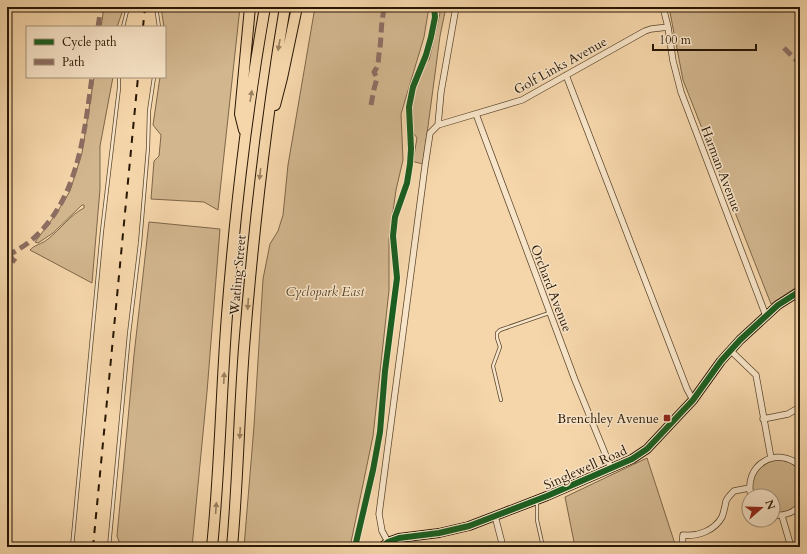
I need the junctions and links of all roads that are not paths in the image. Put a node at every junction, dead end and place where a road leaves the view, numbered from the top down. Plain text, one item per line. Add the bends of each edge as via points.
1 (128, 7) edge
2 (156, 7) edge
3 (250, 7) edge
4 (265, 7) edge
5 (285, 7) edge
6 (297, 7) edge
7 (456, 7) edge
8 (663, 7) edge
9 (123, 26) edge
10 (159, 26) edge
11 (668, 27) junction
12 (566, 75) junction
13 (119, 78) edge
14 (154, 78) edge
15 (476, 114) junction
16 (438, 125) junction
17 (245, 134) junction
18 (265, 140) junction
19 (800, 291) edge
20 (550, 312) junction
21 (766, 316) junction
22 (730, 350) junction
23 (501, 400) dead end
24 (693, 400) junction
25 (800, 407) edge
26 (763, 419) junction
27 (771, 458) junction
28 (800, 466) edge
29 (611, 468) junction
30 (749, 488) edge
31 (741, 490) edge
32 (537, 500) junction
33 (800, 506) edge
34 (495, 516) junction
35 (782, 516) joint
36 (385, 545) edge
37 (72, 547) edge
38 (109, 547) edge
39 (212, 547) edge
40 (232, 547) edge
41 (503, 547) edge
42 (543, 547) edge
43 (682, 547) edge
44 (791, 547) edge

1 - 9 lane
2 - 10 lane
3 - 17 highway via 240,114
17 -> 4 highway, Watling Street
5 -> 18 highway, Watling Street
6 - 18 highway via 282,78
7 - 16 street via 441,92
8 - 11 street, Harman Avenue
11 - 12 street, Golf Links Avenue via 651,29
11 - 21 street, Harman Avenue via 672,61 681,92
12 - 15 street, Golf Links Avenue via 522,100
12 - 24 street via 686,389
13 - 37 lane
14 - 38 lane
15 - 16 street, Golf Links Avenue
15 - 20 street, Orchard Avenue
16 - 36 street via 430,133 378,514
39 -> 17 highway, Watling Street via 227,316
18 -> 40 highway, Watling Street via 249,288
19 - 21 street, Singlewell Road
20 - 23 lane via 497,333 500,347 493,366
20 - 29 street, Orchard Avenue
21 - 22 street, Singlewell Road
22 - 24 street, Singlewell Road
22 - 26 street via 756,375
24 - 29 street, Singlewell Road via 647,448 632,459
25 - 26 street via 790,413
26 - 27 street
27 - 28 street via 788,459
27 - 30 street via 756,467
29 - 32 street, Singlewell Road
31 - 43 street via 734,491 727,499 722,515 712,528 690,536 683,535
32 - 34 street, Singlewell Road
32 - 42 lane via 537,520
33 - 35 street via 790,514
34 - 36 street, Singlewell Road via 466,527 400,538
34 - 41 street
35 - 44 street

